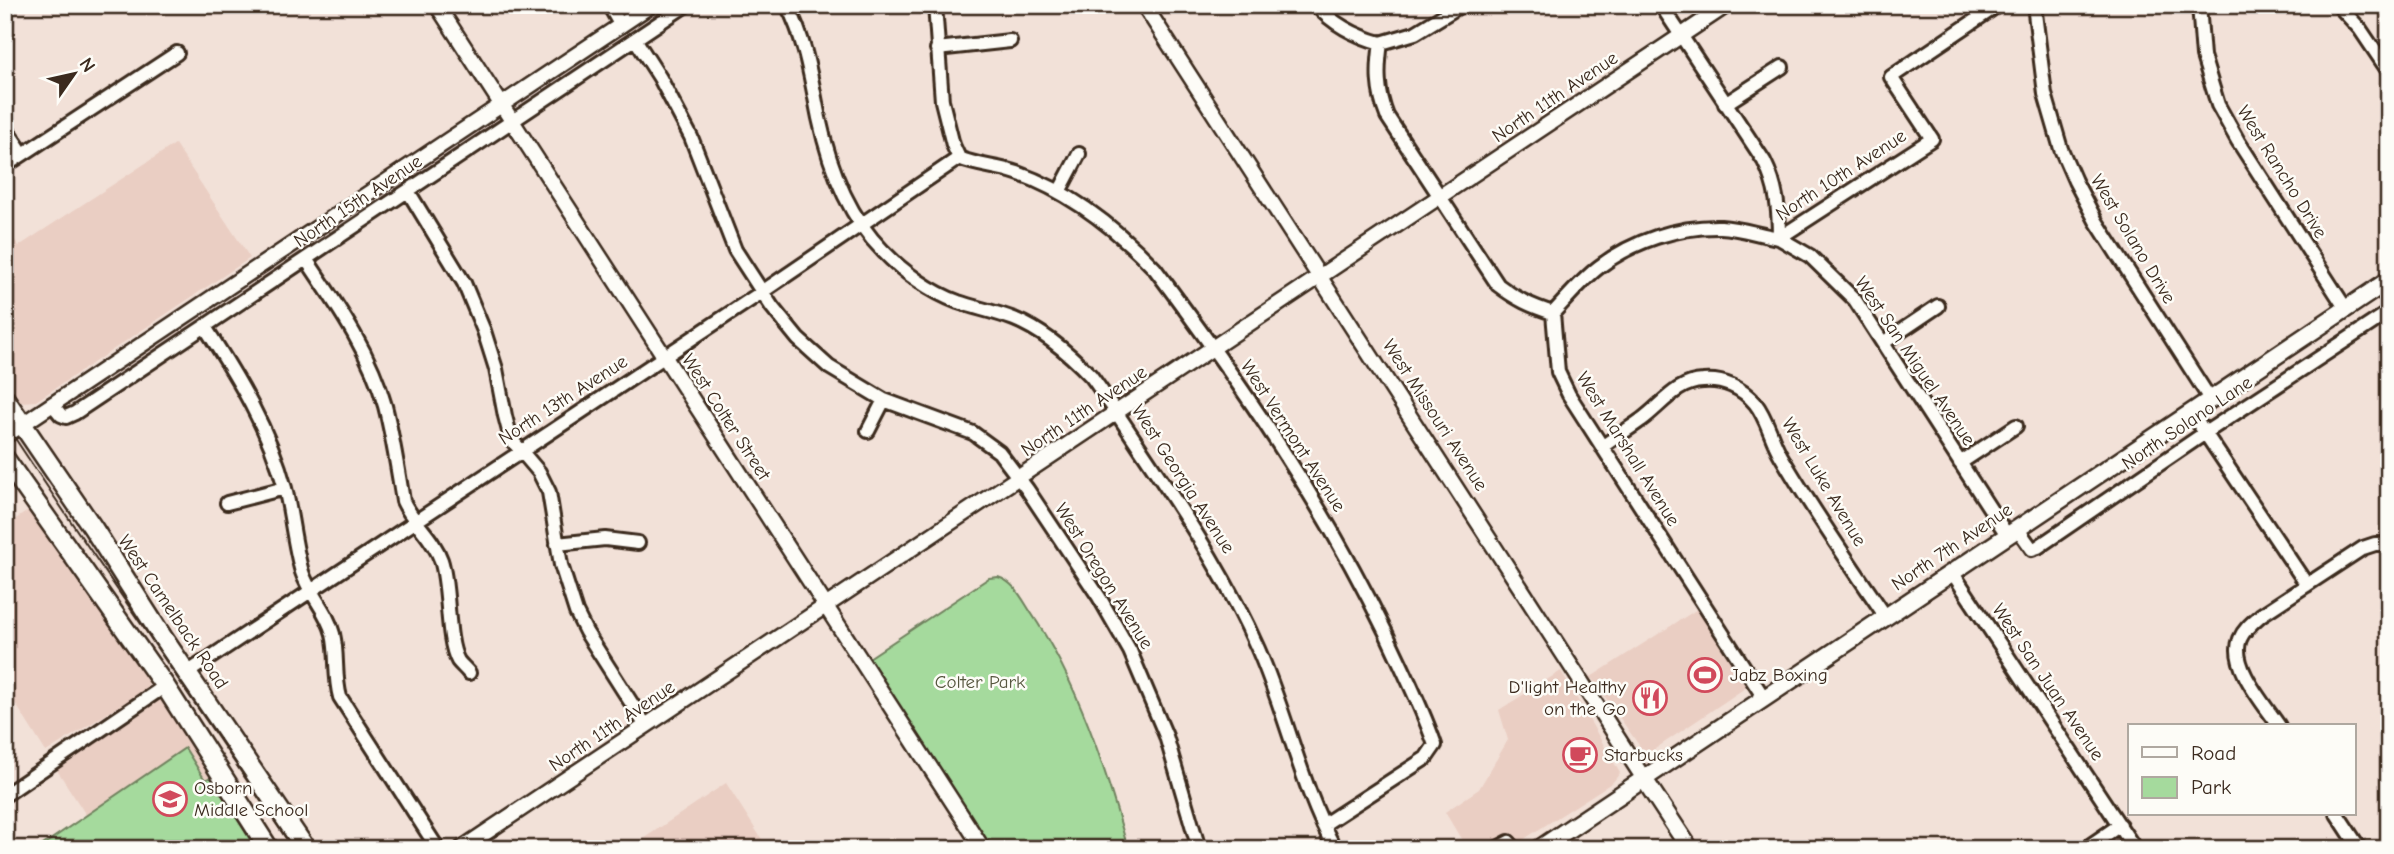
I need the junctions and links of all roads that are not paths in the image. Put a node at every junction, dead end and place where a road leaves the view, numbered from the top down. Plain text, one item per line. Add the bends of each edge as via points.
1 (437, 5) edge
2 (609, 5) edge
3 (651, 5) edge
4 (686, 5) edge
5 (787, 5) edge
6 (935, 5) edge
7 (1144, 5) edge
8 (1316, 5) edge
9 (1461, 5) edge
10 (1661, 5) edge
11 (1727, 5) edge
12 (1998, 5) edge
13 (2034, 5) edge
14 (2199, 5) edge
15 (2338, 5) edge
16 (621, 26) junction
17 (1681, 36) junction
18 (635, 39) junction
19 (1010, 41) dead end
20 (1381, 43) junction
21 (937, 49) junction
22 (177, 52) dead end
23 (1782, 66) dead end
24 (2389, 72) edge
25 (1725, 104) junction
26 (501, 105) junction
27 (512, 121) junction
28 (5, 127) edge
29 (23, 154) junction
30 (1079, 154) dead end
31 (959, 158) junction
32 (5, 166) edge
33 (408, 191) junction
34 (1059, 192) junction
35 (1440, 197) junction
36 (862, 224) junction
37 (1779, 238) junction
38 (306, 259) junction
39 (1319, 277) junction
40 (2389, 280) edge
41 (762, 292) junction
42 (2371, 292) junction
43 (1938, 306) dead end
44 (2346, 309) junction
45 (1552, 313) junction
46 (2387, 316) edge
47 (205, 327) junction
48 (1882, 343) junction
49 (140, 346) junction
50 (1212, 349) junction
51 (664, 356) junction
52 (151, 362) junction
53 (5, 399) edge
54 (2210, 399) junction
55 (884, 400) junction
56 (52, 404) junction
57 (1116, 412) junction
58 (2192, 412) junction
59 (23, 424) junction
60 (2016, 426) dead end
61 (868, 431) dead end
62 (2205, 433) junction
63 (5, 436) edge
64 (1602, 447) junction
65 (520, 451) junction
66 (5, 459) edge
67 (1960, 463) junction
68 (1018, 478) junction
69 (285, 488) junction
70 (227, 503) dead end
71 (416, 521) junction
72 (2012, 532) junction
73 (639, 542) dead end
74 (557, 544) junction
75 (2389, 544) edge
76 (1952, 572) junction
77 (2307, 585) junction
78 (311, 590) junction
79 (826, 607) junction
80 (1885, 617) junction
81 (187, 673) junction
82 (469, 673) dead end
83 (165, 686) junction
84 (1764, 698) junction
85 (2278, 724) edge
86 (646, 726) junction
87 (1644, 779) junction
88 (5, 795) edge
89 (2338, 816) edge
90 (1323, 825) junction
91 (2120, 825) junction
92 (269, 849) edge
93 (306, 849) edge
94 (438, 849) edge
95 (461, 849) edge
96 (983, 849) edge
97 (1199, 849) edge
98 (1335, 849) edge
99 (1496, 849) edge
100 (1515, 849) edge
101 (1539, 849) edge
102 (1690, 849) edge
103 (2085, 849) edge
104 (2135, 849) edge
105 (2360, 849) edge

1 - 26 street, West Colter Street
2 - 16 street
3 - 16 street, North 15th Avenue
4 - 18 street, North 15th Avenue
5 - 36 street, West Georgia Avenue via 805,51 827,152
6 - 21 street
7 - 39 street, West Missouri Avenue
8 - 20 street via 1332,22
9 - 20 street via 1415,33
10 - 17 street
11 - 17 street, North 11th Avenue
12 - 37 street, North 10th Avenue via 1891,77 1932,139
13 - 54 street, West Solano Drive via 2045,94 2070,170 2096,221
14 - 44 street, West Rancho Drive via 2203,56 2218,105
15 - 24 street
16 - 26 street, North 15th Avenue
17 - 25 street
17 - 35 street, North 11th Avenue
18 - 27 street, North 15th Avenue
18 - 41 street, West Oregon Avenue via 686,127 735,250
19 - 21 street
20 - 35 street via 1377,67 1380,98
21 - 31 street via 942,101
22 - 29 street
23 - 25 street
25 - 37 street via 1774,181
26 - 27 street, West Colter Street
26 - 49 street, North 15th Avenue
27 - 33 street, North 15th Avenue
27 - 51 street, West Colter Street
28 - 29 street
29 - 32 street
30 - 34 street
31 - 34 street, West Vermont Avenue via 1016,172
31 - 36 street, North 13th Avenue
33 - 38 street, North 15th Avenue
33 - 65 street via 474,307 496,369 512,439
34 - 50 street, West Vermont Avenue via 1099,217 1136,249
35 - 39 street, North 11th Avenue
35 - 45 street via 1498,285 1530,306
36 - 41 street, North 13th Avenue
36 - 57 street, West Georgia Avenue via 883,251 925,285 954,301 1015,319 1043,334 1091,376
37 - 45 street, North 10th Avenue via 1723,228 1669,233 1599,267
37 - 48 street, West San Miguel Avenue via 1810,256 1841,283
38 - 47 street, North 15th Avenue
38 - 71 street via 355,335 371,370 384,404 403,502
39 - 50 street, North 11th Avenue
39 - 87 street, West Missouri Avenue
40 - 42 main road, North 7th Avenue
41 - 51 street, North 13th Avenue
41 - 55 street, West Oregon Avenue via 798,339 829,367
42 - 44 main road, North 7th Avenue
42 - 46 street
43 - 48 street
44 - 54 main road, North 7th Avenue
45 - 64 street, West Marshall Avenue via 1558,372
46 - 62 street, North Solano Lane
47 - 52 street, North 15th Avenue
47 - 69 street via 260,420
48 - 67 street, West San Miguel Avenue
49 - 52 street
49 - 56 street, North 15th Avenue
50 - 57 street, North 11th Avenue
50 - 90 street, West Vermont Avenue via 1293,464 1351,563 1435,745 1426,758
51 - 65 street, North 13th Avenue
51 - 79 street, West Colter Street
52 - 56 street, North 15th Avenue via 66,417
53 - 59 main road, West Camelback Road
54 - 58 main road, North 7th Avenue
55 - 61 street
55 - 68 street, West Oregon Avenue via 973,433 999,452
56 - 59 street, North 15th Avenue
57 - 68 street, North 11th Avenue
57 - 90 street, West Georgia Avenue via 1234,599 1259,652
58 - 62 street
58 - 72 main road, North 7th Avenue
59 - 63 street, North 15th Avenue
59 - 81 main road, West Camelback Road
60 - 67 street
62 - 72 street, North Solano Lane via 2038,547 2032,549
62 - 77 street
64 - 80 street, West Luke Avenue via 1681,387 1702,380 1730,384 1755,404 1781,456
64 - 84 street, West Marshall Avenue
65 - 71 street, North 13th Avenue
65 - 74 street via 549,492
66 - 83 main road
67 - 72 street, West San Miguel Avenue
68 - 79 street, North 11th Avenue
68 - 97 street, West Oregon Avenue via 1130,650 1166,736
69 - 70 street
69 - 78 street via 301,568
71 - 78 street, North 13th Avenue
71 - 82 street via 441,560 454,650
72 - 76 main road, North 7th Avenue
73 - 74 street via 605,539
74 - 86 street via 576,612
75 - 77 street via 2363,548
76 - 80 main road, North 7th Avenue
76 - 91 street, West San Juan Avenue
77 - 85 street via 2248,626 2237,648 2244,673
78 - 81 street, North 13th Avenue
78 - 94 street via 329,620 337,684 345,706
79 - 86 street, North 11th Avenue
79 - 96 street, West Colter Street
80 - 84 main road, North 7th Avenue
81 - 93 main road, West Camelback Road
83 - 88 street
83 - 92 main road
84 - 87 main road, North 7th Avenue
86 - 95 street, North 11th Avenue
87 - 101 main road, North 7th Avenue
87 - 102 main road, West Missouri Avenue
89 - 105 street
90 - 98 street, West Georgia Avenue
91 - 103 street
91 - 104 street, West San Juan Avenue
99 - 100 street via 1509,842

